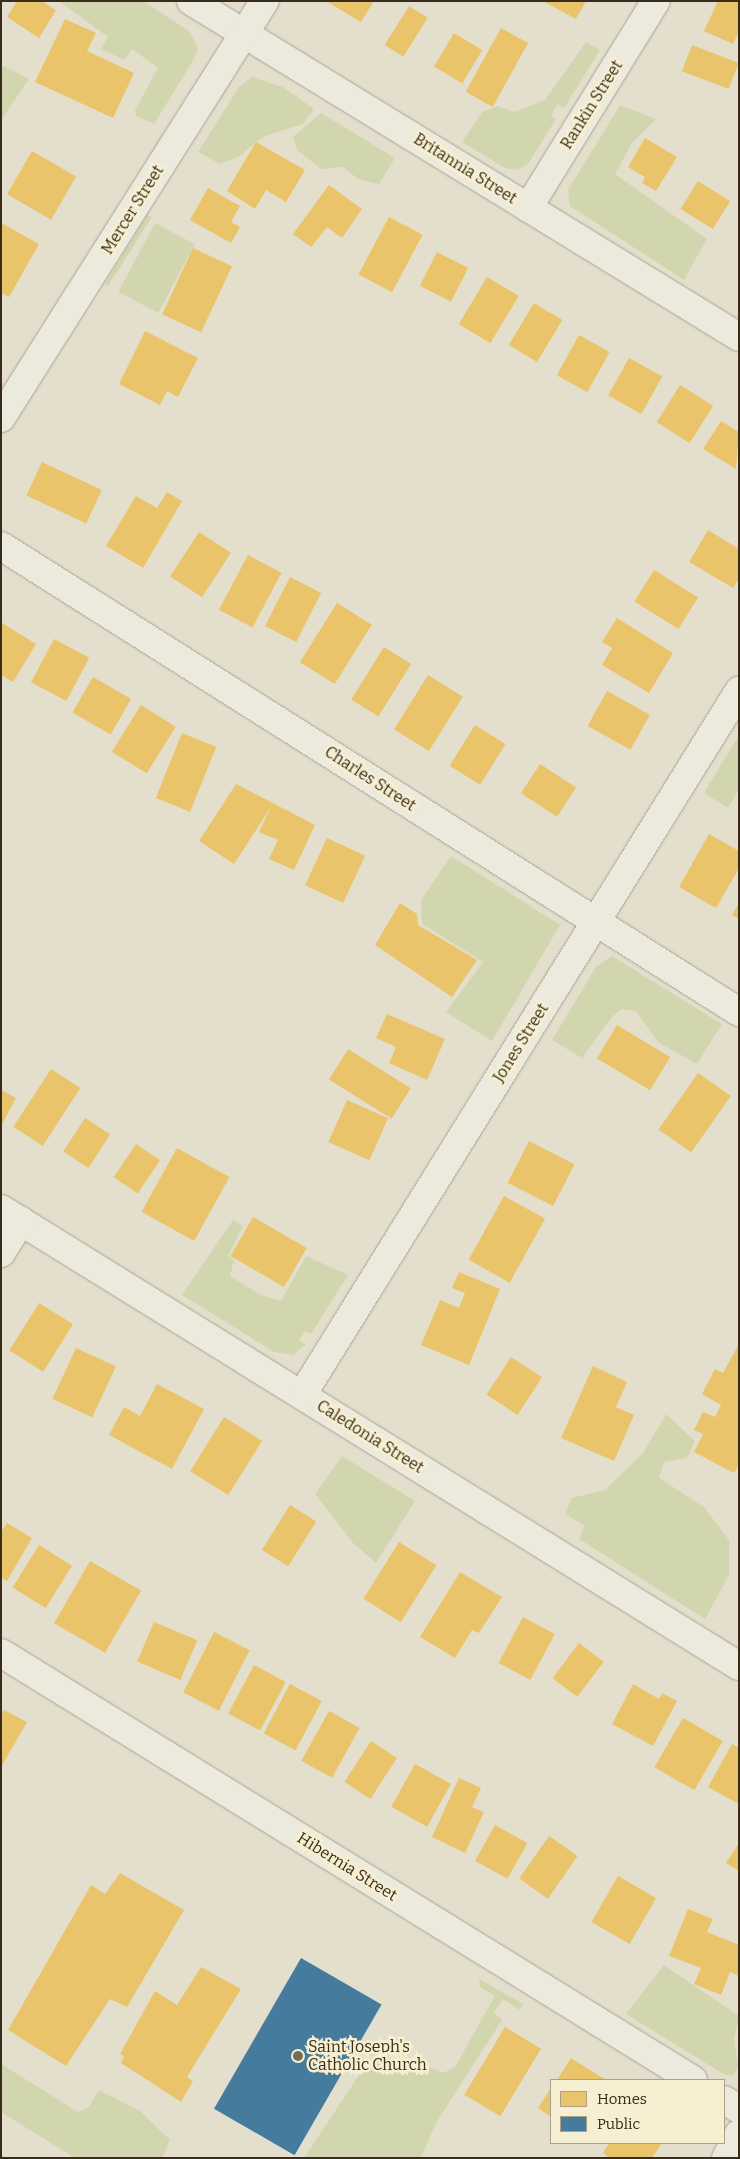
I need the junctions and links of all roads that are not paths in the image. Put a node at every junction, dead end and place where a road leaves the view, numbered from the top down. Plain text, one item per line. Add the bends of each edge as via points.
1 (191, 1) edge
2 (265, 1) edge
3 (656, 1) edge
4 (245, 34) junction
5 (528, 208) junction
6 (739, 337) edge
7 (1, 418) edge
8 (1, 546) edge
9 (739, 691) edge
10 (595, 922) junction
11 (739, 1012) edge
12 (11, 1215) edge
13 (1, 1252) edge
14 (302, 1395) junction
15 (1, 1653) edge
16 (739, 1666) edge
17 (691, 2079) edge
18 (725, 2101) edge
19 (739, 2109) edge
20 (739, 2134) edge
21 (726, 2158) edge

1 - 4 street, Britannia Street
2 - 4 street, Mercer Street
3 - 5 street, Rankin Street
4 - 5 street, Britannia Street
4 - 7 street, Mercer Street
5 - 6 street, Britannia Street
8 - 10 street, Charles Street
9 - 10 street, Jones Street
10 - 11 street, Charles Street
10 - 14 street, Jones Street
12 - 13 street
12 - 14 street, Caledonia Street
14 - 16 street, Caledonia Street
15 - 17 street, Hibernia Street
18 - 19 street
20 - 21 street

